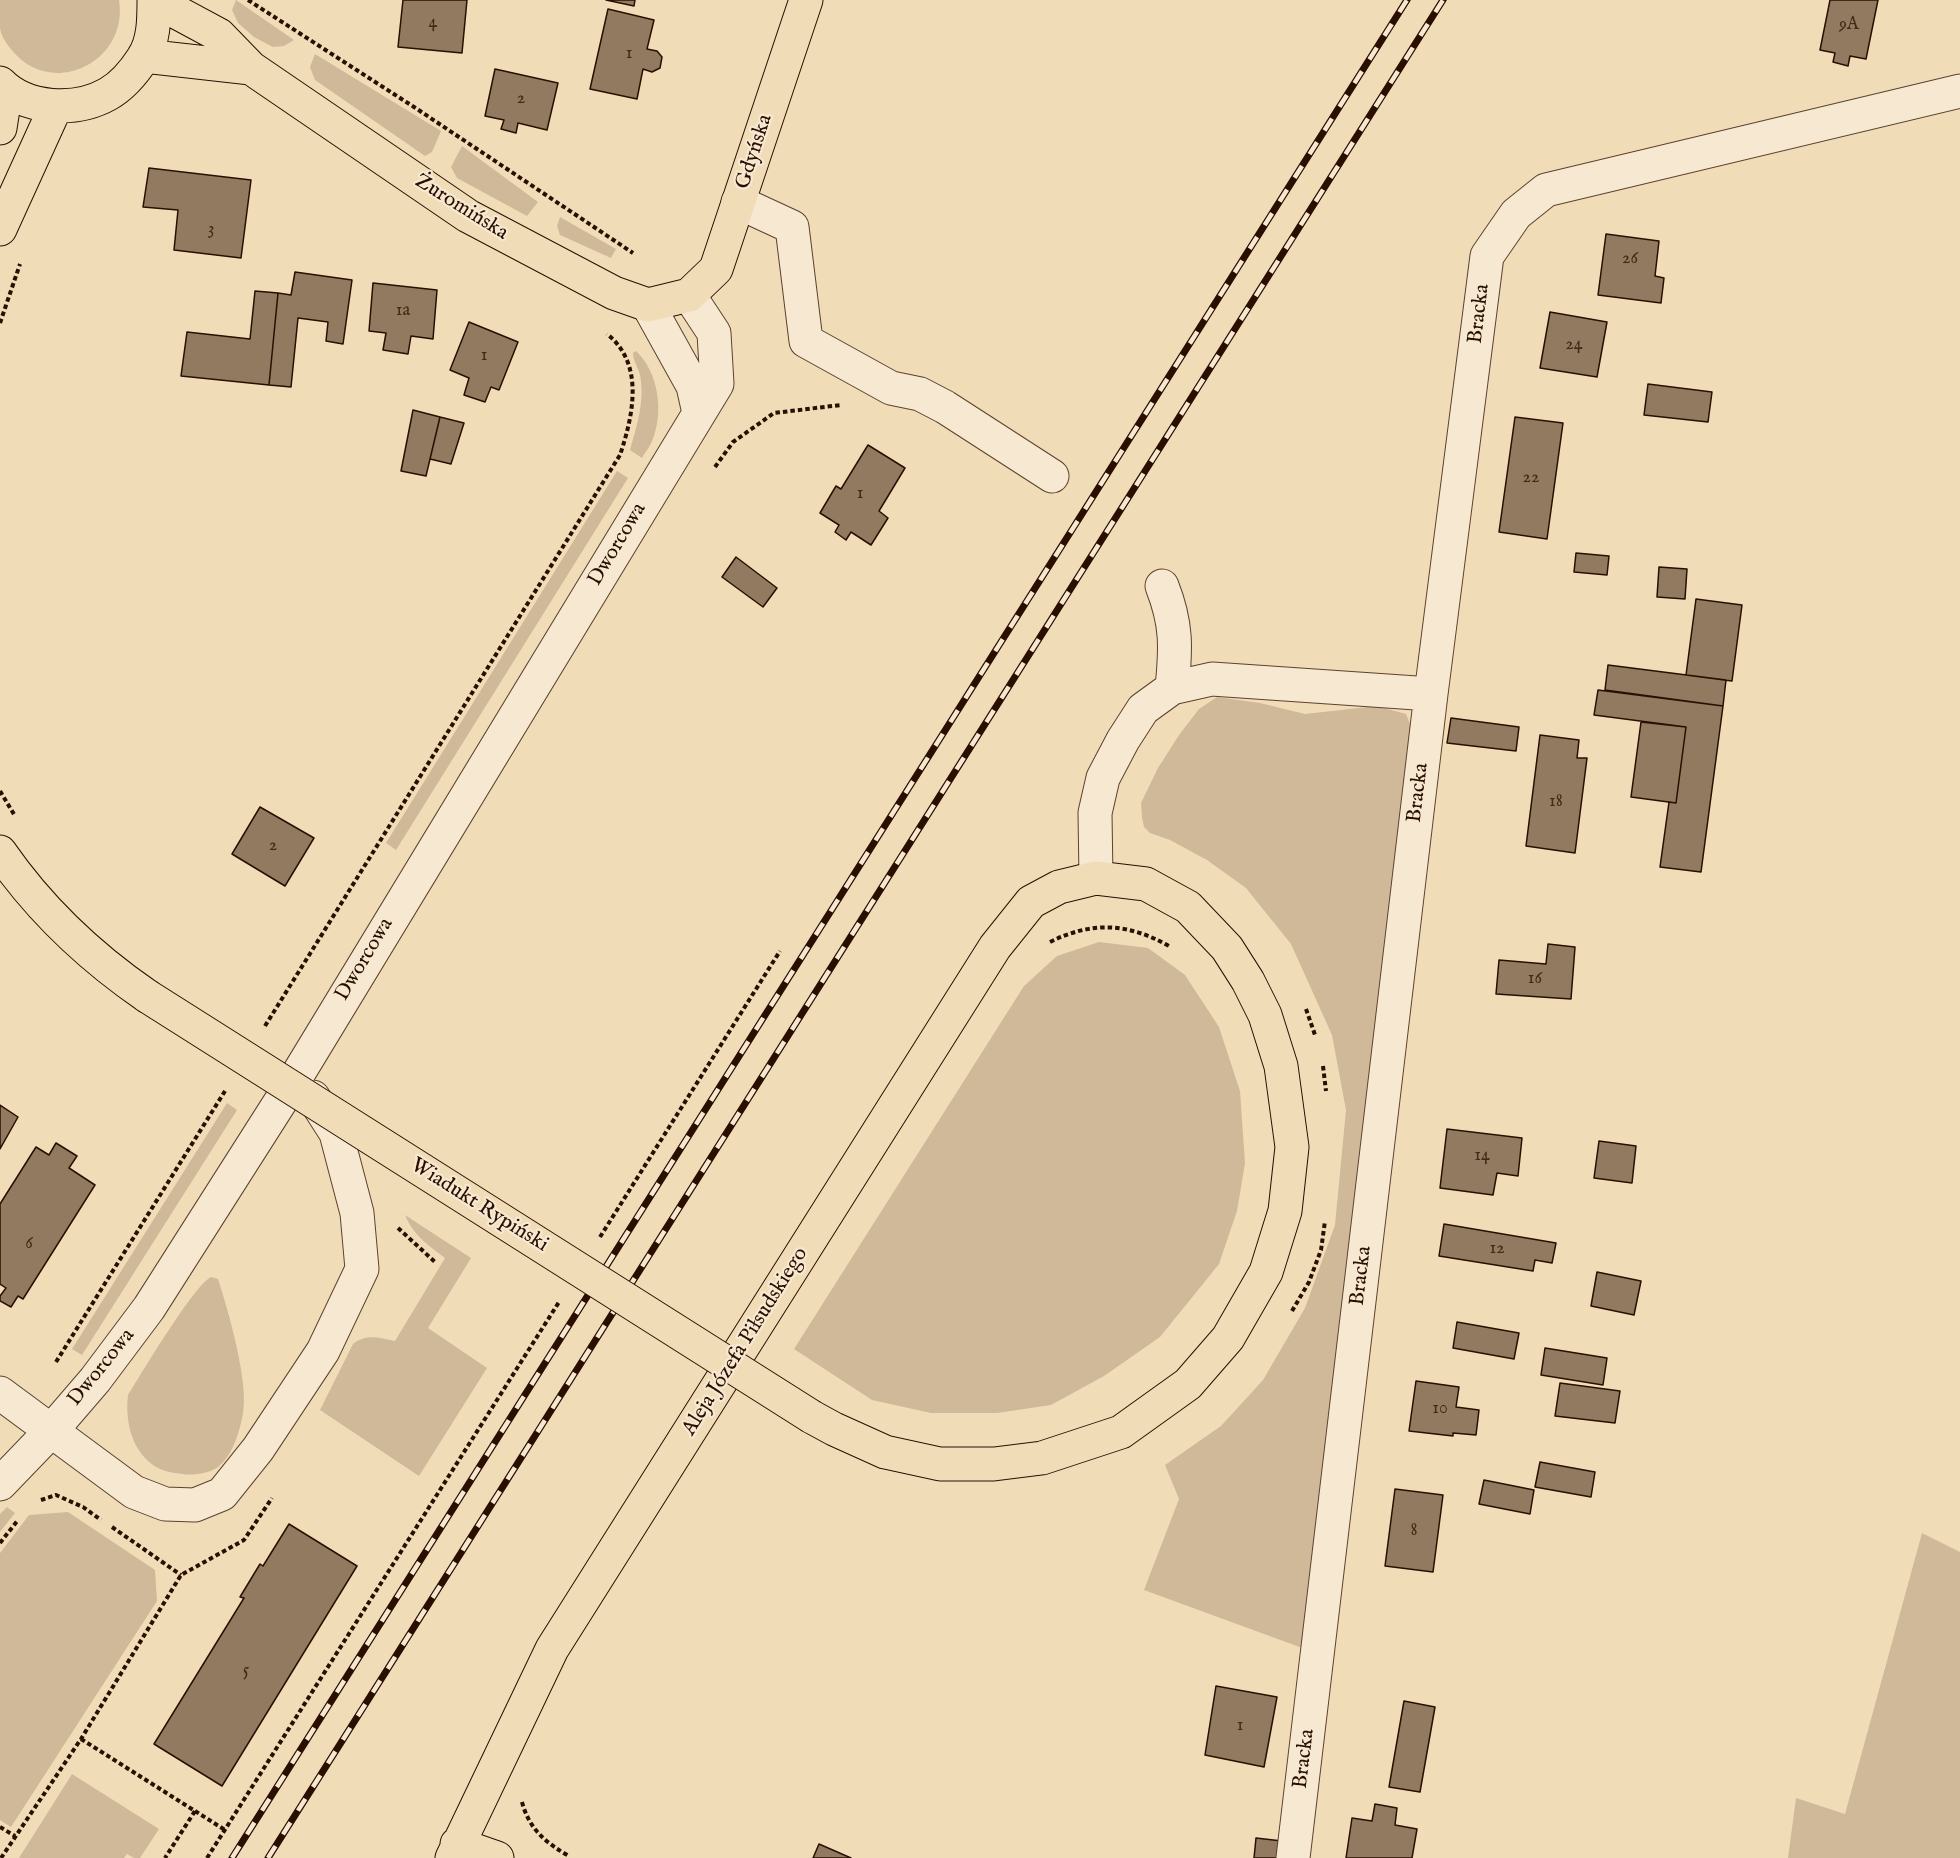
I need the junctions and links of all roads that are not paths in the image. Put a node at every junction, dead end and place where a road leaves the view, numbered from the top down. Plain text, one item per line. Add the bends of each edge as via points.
1 (154, 0) edge
2 (806, 0) edge
3 (144, 56) junction
4 (250, 68) junction
5 (3, 87) edge
6 (1960, 91) edge
7 (56, 106) junction
8 (0, 128) edge
9 (738, 202) junction
10 (0, 230) edge
11 (689, 295) junction
12 (648, 305) junction
13 (699, 413) junction
14 (1052, 476) dead end
15 (1162, 586) dead end
16 (1172, 688) junction
17 (1431, 694) junction
18 (0, 852) edge
19 (1096, 878) junction
20 (298, 1074) junction
21 (0, 1393) edge
22 (52, 1430) junction
23 (0, 1484) edge
24 (454, 1851) edge
25 (497, 1858) edge
26 (1293, 1858) edge

1 - 3 main road via 154,29
1 - 4 main road, Żuromińska via 219,35
2 - 9 main road, Gdyńska
3 - 4 main road, Żuromińska
3 - 7 main road via 129,78 107,94 82,104
4 - 12 main road, Żuromińska via 468,216 614,293
5 - 7 main road via 30,101
5 - 8 main road
6 - 17 street, Bracka via 1546,190 1516,214 1487,256
7 - 10 main road
9 - 11 main road, Gdyńska via 716,269
9 - 14 street via 792,227 806,340 891,388 921,394 945,407
11 - 12 main road
11 - 13 street, Dworcowa via 714,333 717,384
12 - 13 street via 693,387
13 - 20 street, Dworcowa
15 - 16 street via 1174,626
16 - 17 street via 1212,679
16 - 19 street via 1143,709 1103,778 1095,813
17 - 26 street, Bracka
18 - 19 main road, Wiadukt Rypiński, bridge via 70,935 147,996 812,1417 885,1452 930,1462 994,1464 1042,1458 1121,1432 1188,1384 1228,1338 1266,1272 1285,1211 1292,1146 1281,1066 1265,1015 1248,981 1227,948 1188,907 1146,884
19 - 24 main road, Aleja Józefa Piłsudskiego via 1059,887 1031,902 995,947 552,1649
20 - 22 street, Dworcowa via 149,1308
20 - 22 street via 336,1133 357,1213 362,1269 323,1351 258,1449 222,1494 195,1505 165,1504 134,1492
21 - 22 street
22 - 23 street, Dworcowa
24 - 25 main road

